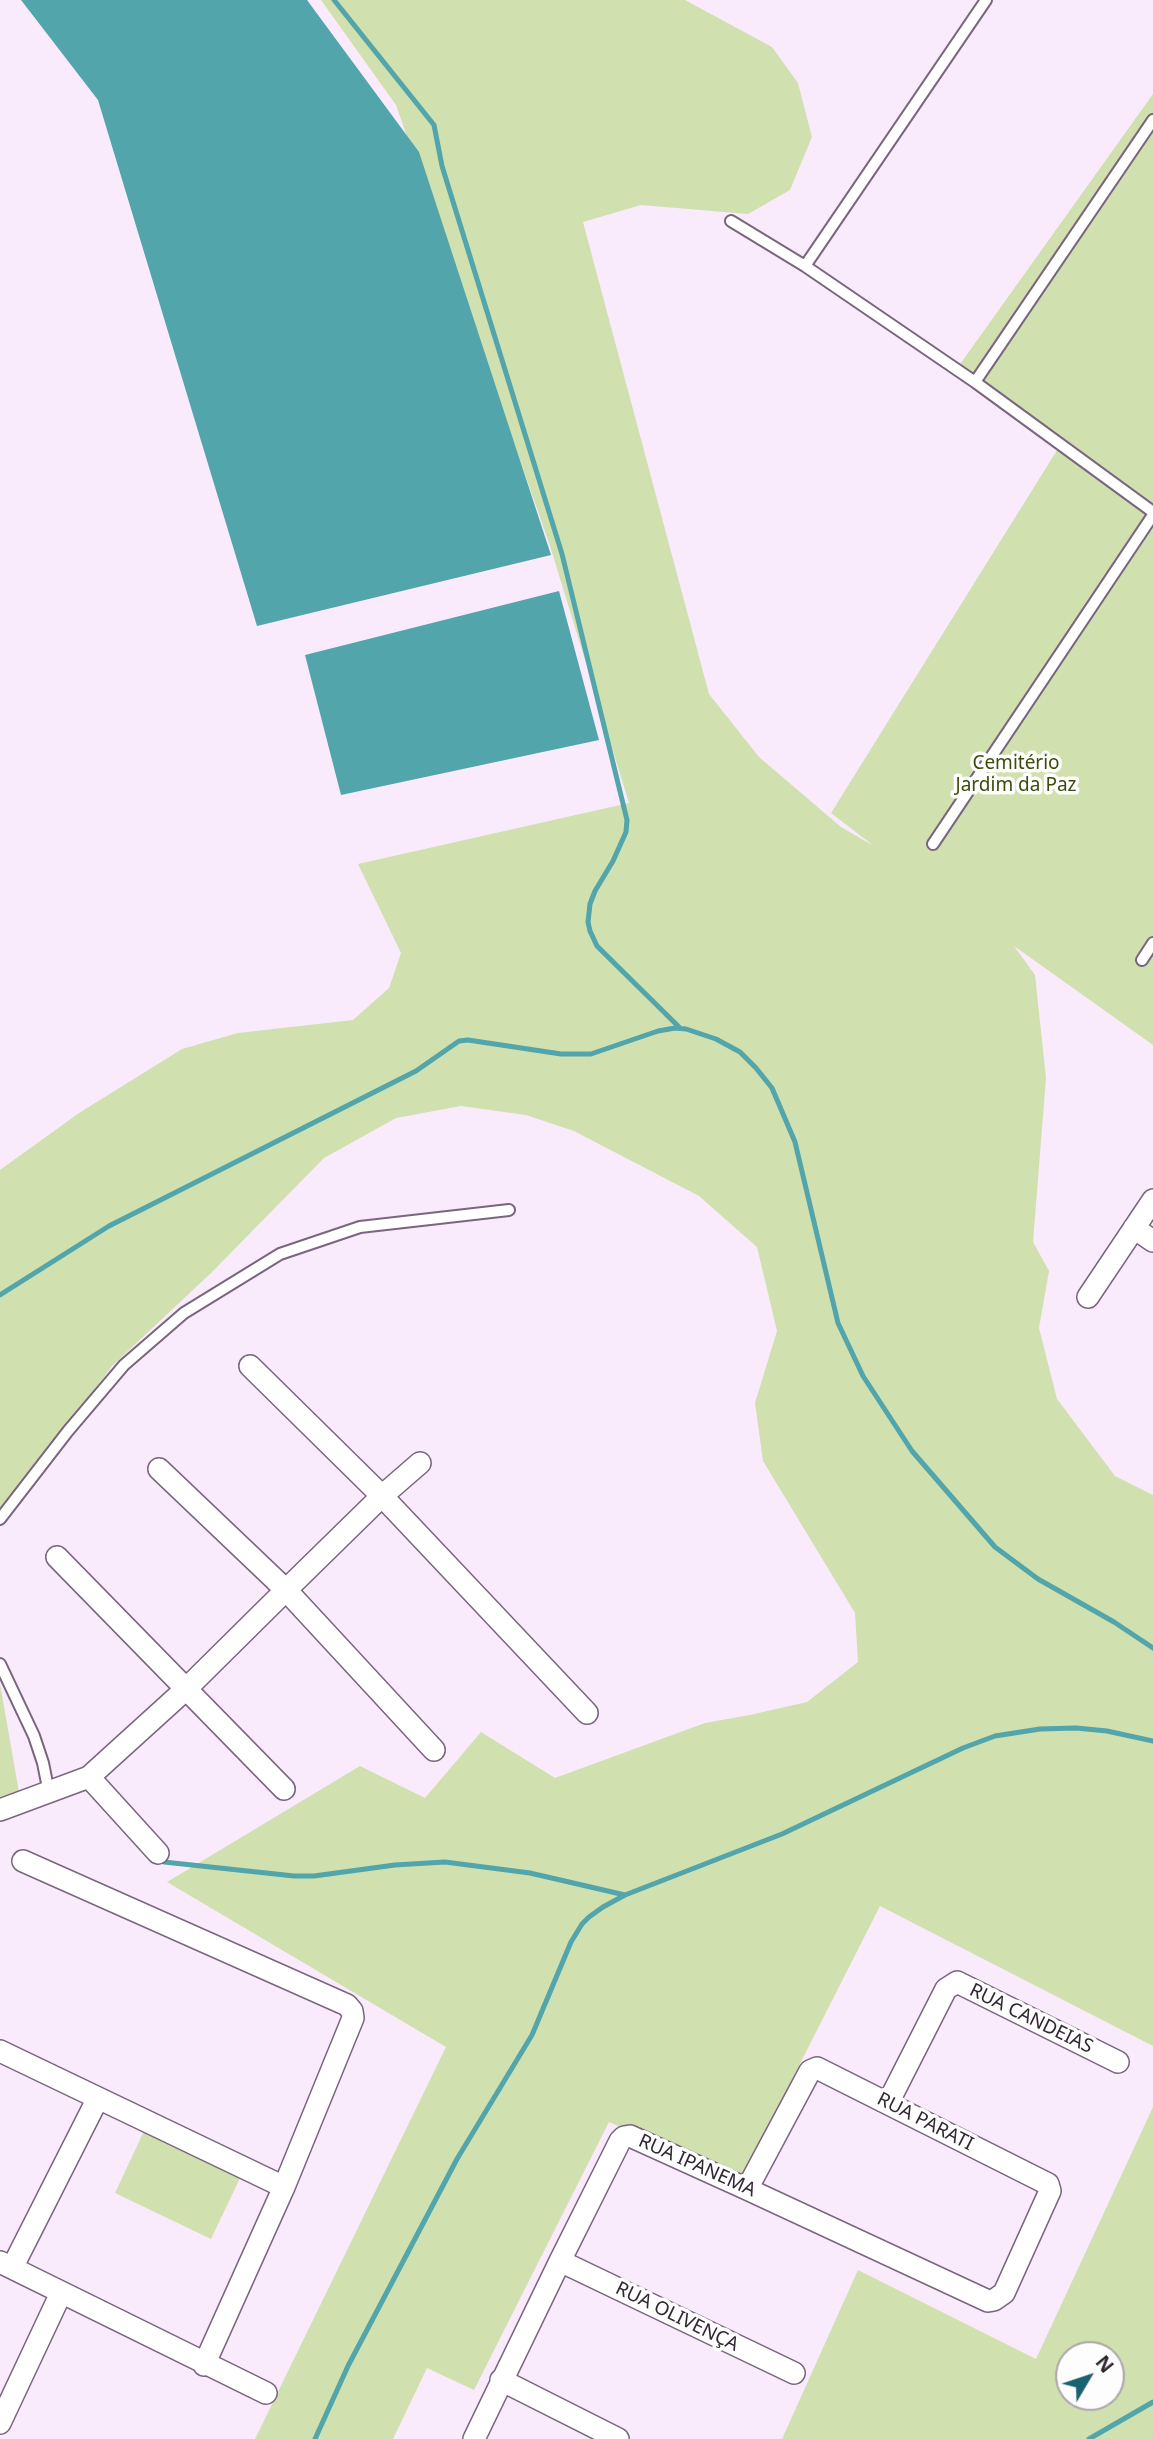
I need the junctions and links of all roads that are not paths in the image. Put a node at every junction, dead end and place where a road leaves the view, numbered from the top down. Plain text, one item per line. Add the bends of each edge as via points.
1 (986, 0) edge
2 (1153, 120) edge
3 (731, 221) dead end
4 (805, 266) junction
5 (975, 382) junction
6 (1153, 514) edge
7 (933, 844) dead end
8 (1153, 943) edge
9 (1142, 960) dead end
10 (1153, 1200) edge
11 (509, 1210) dead end
12 (1134, 1228) junction
13 (1153, 1241) edge
14 (1088, 1297) dead end
15 (250, 1366) dead end
16 (420, 1463) dead end
17 (159, 1469) dead end
18 (382, 1496) junction
19 (0, 1519) edge
20 (57, 1556) dead end
21 (285, 1590) junction
22 (0, 1664) edge
23 (186, 1689) junction
24 (587, 1713) dead end
25 (435, 1750) dead end
26 (89, 1777) junction
27 (284, 1789) dead end
28 (49, 1793) junction
29 (0, 1810) edge
30 (158, 1853) dead end
31 (23, 1861) dead end
32 (0, 2051) edge
33 (1118, 2062) dead end
34 (98, 2098) junction
35 (888, 2103) junction
36 (284, 2188) junction
37 (747, 2189) junction
38 (560, 2261) junction
39 (6, 2265) edge
40 (61, 2293) junction
41 (1000, 2297) joint
42 (204, 2365) junction
43 (794, 2373) dead end
44 (502, 2380) junction
45 (266, 2393) dead end
46 (0, 2423) edge
47 (474, 2439) edge
48 (618, 2439) edge

1 - 4 lane
2 - 5 lane
3 - 4 lane
4 - 5 lane
5 - 6 lane
6 - 7 lane
8 - 9 lane
10 - 12 street
11 - 19 lane via 360,1227 280,1254 184,1313 124,1365
12 - 13 street
12 - 14 street
15 - 18 street
16 - 18 street
17 - 21 street
18 - 21 street
18 - 24 street
20 - 23 street
21 - 23 street
21 - 25 street
22 - 28 lane via 34,1736
23 - 26 street
23 - 27 street
26 - 28 street
26 - 30 street
28 - 29 street
31 - 36 street via 352,2011 354,2018
32 - 34 street
33 - 35 street, RUA CANDEIAS via 957,1982 946,1989
34 - 36 street
34 - 39 street
35 - 37 street, RUA PARATI via 813,2068
35 - 41 street, RUA PARATI via 1048,2184 1050,2191
36 - 42 street
37 - 38 street, RUA IPANEMA via 625,2137
37 - 41 street, RUA IPANEMA via 988,2301
38 - 43 street, RUA OLIVENÇA
38 - 44 street, RUA IPANEMA
39 - 40 street
40 - 42 street
40 - 46 street
42 - 45 street
44 - 47 street, RUA IPANEMA
44 - 48 street

